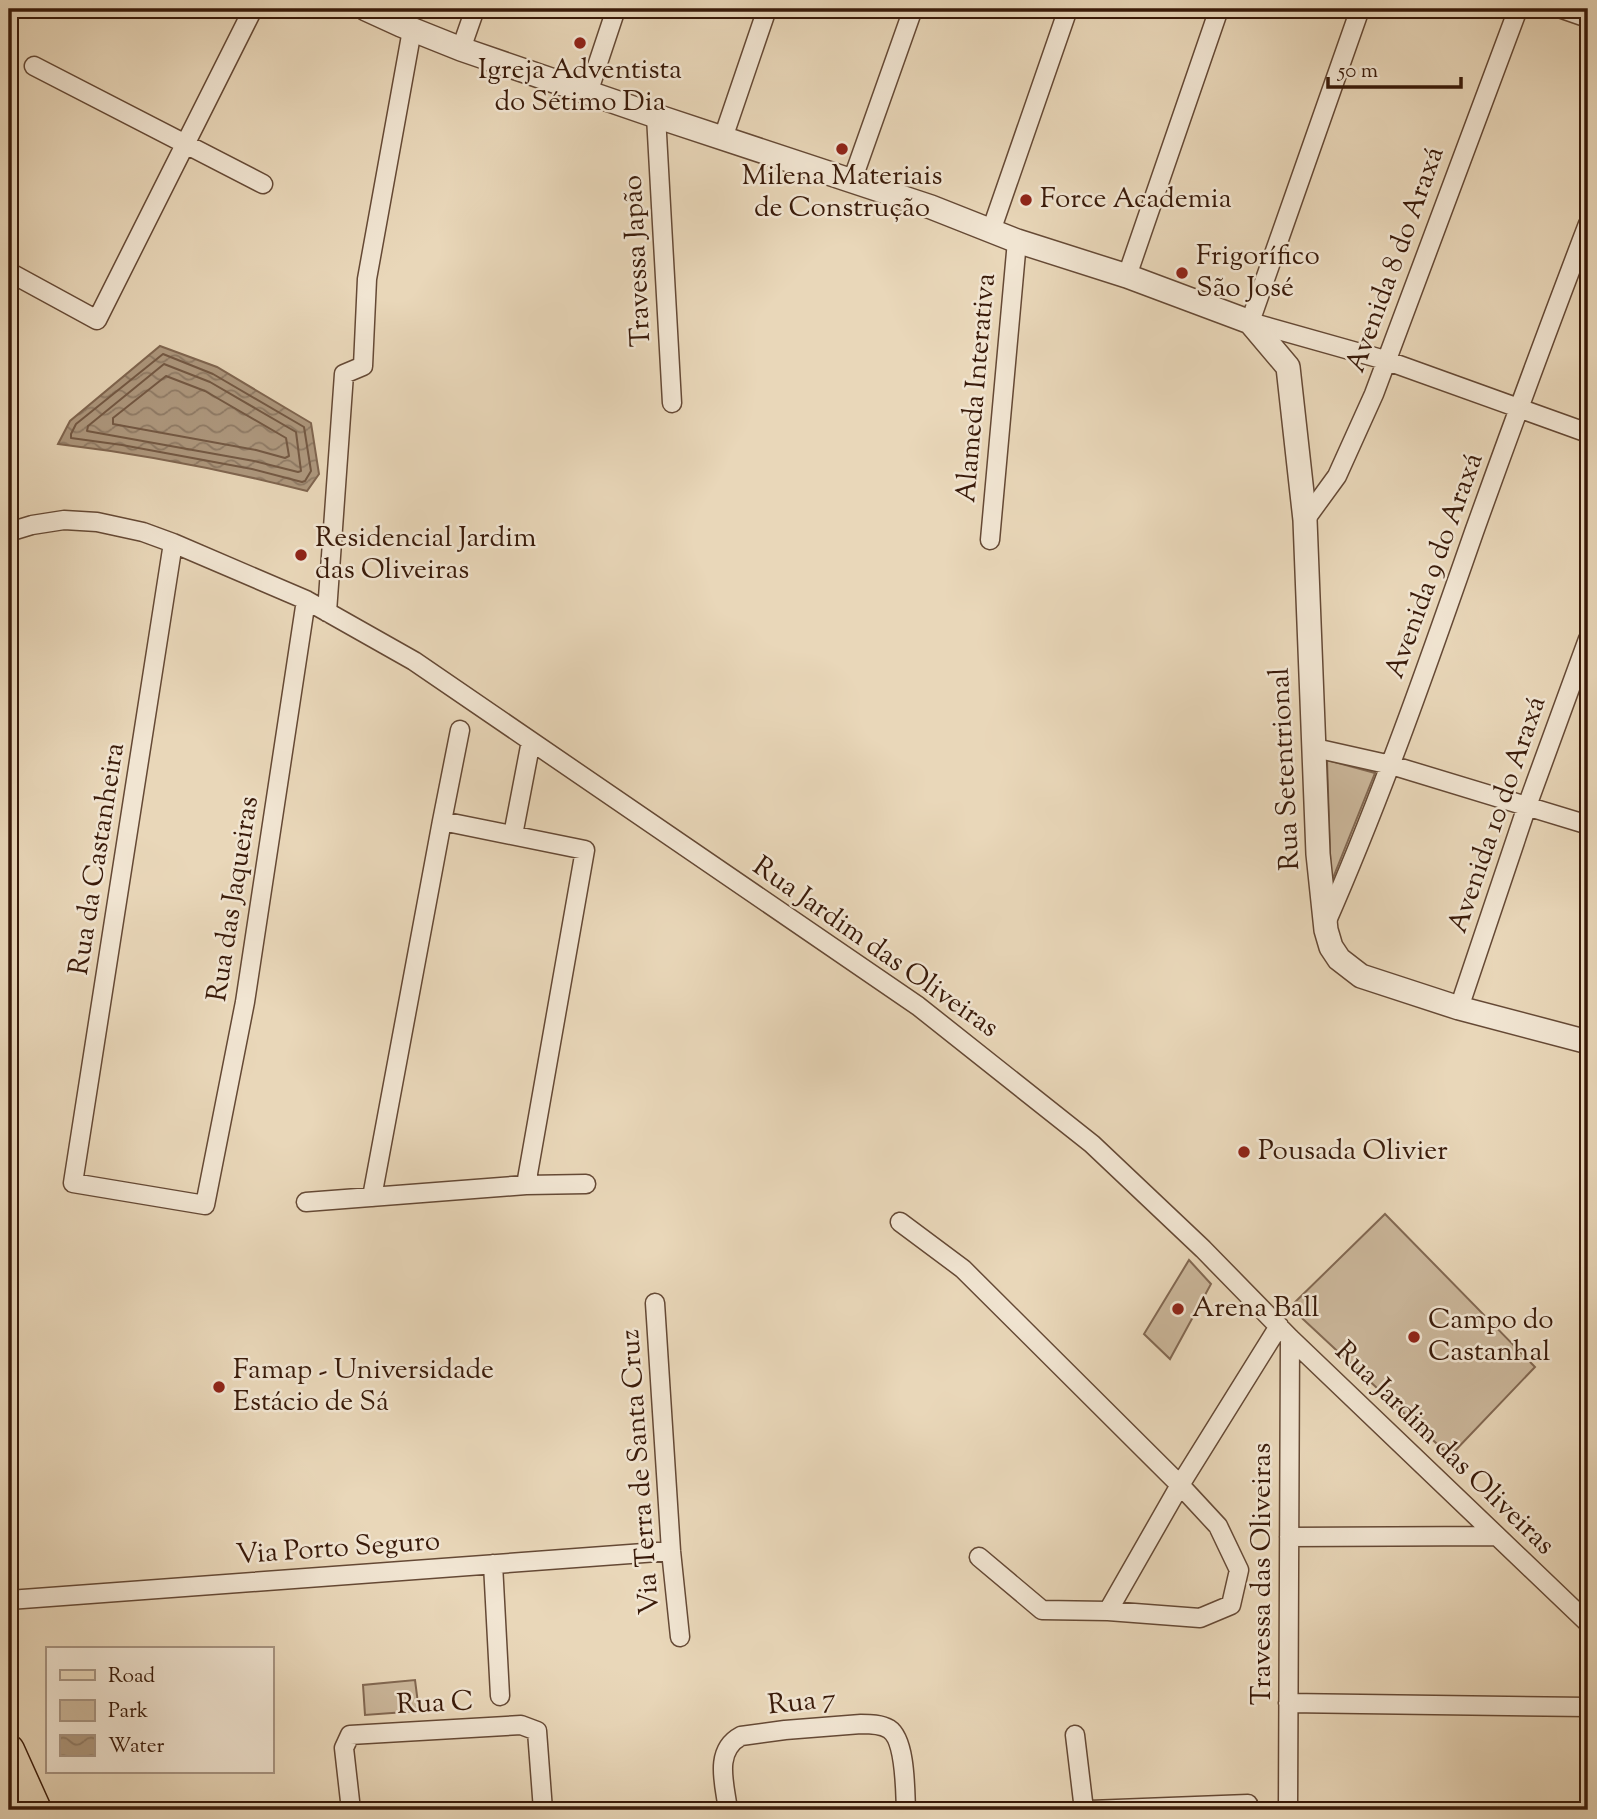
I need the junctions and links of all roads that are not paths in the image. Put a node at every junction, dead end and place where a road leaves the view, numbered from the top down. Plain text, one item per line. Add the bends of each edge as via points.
1 (253, 9) edge
2 (366, 9) edge
3 (475, 9) edge
4 (616, 9) edge
5 (767, 9) edge
6 (913, 9) edge
7 (1068, 9) edge
8 (1219, 9) edge
9 (1360, 9) edge
10 (1518, 9) edge
11 (1562, 9) edge
12 (1588, 18) edge
13 (412, 30) junction
14 (461, 49) junction
15 (34, 66) dead end
16 (588, 93) junction
17 (656, 116) junction
18 (723, 138) junction
19 (185, 144) junction
20 (852, 181) junction
21 (263, 184) dead end
22 (1588, 224) edge
23 (992, 231) junction
24 (1017, 241) junction
25 (9, 272) edge
26 (1127, 276) junction
27 (1250, 322) junction
28 (1385, 360) junction
29 (672, 403) dead end
30 (1518, 409) junction
31 (1588, 433) edge
32 (1305, 520) junction
33 (9, 532) edge
34 (990, 540) dead end
35 (173, 543) junction
36 (306, 600) junction
37 (327, 612) junction
38 (1588, 639) edge
39 (460, 730) dead end
40 (531, 741) junction
41 (1315, 748) junction
42 (1391, 765) junction
43 (1527, 806) junction
44 (442, 821) junction
45 (1582, 823) dead end
46 (513, 835) junction
47 (1326, 923) junction
48 (1459, 1008) junction
49 (1588, 1042) edge
50 (586, 1184) dead end
51 (526, 1185) junction
52 (372, 1197) junction
53 (306, 1202) dead end
54 (205, 1205) joint
55 (900, 1222) dead end
56 (655, 1303) dead end
57 (1285, 1332) junction
58 (1180, 1485) junction
59 (1497, 1536) junction
60 (1289, 1537) junction
61 (671, 1551) junction
62 (979, 1557) dead end
63 (493, 1564) junction
64 (9, 1600) edge
65 (1108, 1611) junction
66 (1588, 1623) edge
67 (680, 1637) dead end
68 (500, 1696) dead end
69 (1288, 1703) junction
70 (1588, 1707) edge
71 (1075, 1735) dead end
72 (9, 1750) edge
73 (1248, 1804) dead end
74 (36, 1810) edge
75 (351, 1810) edge
76 (543, 1810) edge
77 (728, 1810) edge
78 (906, 1810) edge
79 (1084, 1810) edge
80 (1090, 1810) edge
81 (1288, 1810) edge

1 - 19 street
2 - 13 street
3 - 14 street
4 - 16 street
5 - 18 street
6 - 20 street
7 - 23 street
8 - 26 street
9 - 27 street
10 - 28 street, Avenida 8 do Araxá
11 - 12 street
13 - 14 street
13 - 37 street via 367,279 362,366 344,374
14 - 16 street
15 - 19 street
16 - 17 street
17 - 18 street
17 - 29 street, Travessa Japão
18 - 20 street
19 - 21 street
19 - 25 street via 97,320
20 - 23 street
22 - 30 street, Avenida 9 do Araxá
23 - 24 street
24 - 26 street
24 - 34 street, Alameda Interativa
26 - 27 street
27 - 28 street
27 - 32 street, Rua Setentrional via 1287,367
28 - 30 street
28 - 32 street, Avenida 8 do Araxá via 1344,462
30 - 31 street
30 - 42 street, Avenida 9 do Araxá
32 - 41 street, Rua Setentrional
33 - 35 street, Rua Jardim das Oliveiras via 64,520 97,522
35 - 36 street, Rua Jardim das Oliveiras
35 - 54 street, Rua da Castanheira via 73,1183
36 - 37 street, Rua Jardim das Oliveiras
36 - 54 street, Rua das Jaqueiras via 244,1002
37 - 40 street, Rua Jardim das Oliveiras via 414,661
38 - 43 street, Avenida 10 do Araxá
39 - 44 street
40 - 46 street
40 - 57 street, Rua Jardim das Oliveiras via 918,1006 993,1064 1092,1143
41 - 42 street
41 - 47 street, Rua Setentrional via 1318,854
42 - 43 street
42 - 47 street, Avenida 9 do Araxá
43 - 45 street
43 - 48 street, Avenida 10 do Araxá
44 - 46 street
44 - 52 street
46 - 51 street via 585,850
47 - 48 street, Rua Setentrional via 1334,954 1345,966 1361,976
48 - 49 street, Rua Setentrional
50 - 51 street
51 - 52 street
52 - 53 street
55 - 58 street via 963,1269
56 - 61 street, Via Terra de Santa Cruz
57 - 58 street
57 - 59 street, Rua Jardim das Oliveiras
57 - 60 street, Travessa das Oliveiras
58 - 65 street
58 - 65 street via 1218,1526 1239,1570 1231,1605 1199,1618
59 - 60 street
59 - 66 street, Rua Jardim das Oliveiras
60 - 69 street, Travessa das Oliveiras
61 - 63 street, Via Porto Seguro
61 - 67 street, Via Terra de Santa Cruz
62 - 65 street via 1042,1610
63 - 64 street, Via Porto Seguro
63 - 68 street
69 - 70 street
69 - 81 street, Travessa das Oliveiras
71 - 79 street
72 - 74 main road
73 - 80 street
75 - 76 street, Rua C via 344,1748 350,1735 521,1725 537,1731
77 - 78 street, Rua 7 via 722,1761 736,1739 785,1730 873,1724 895,1734

